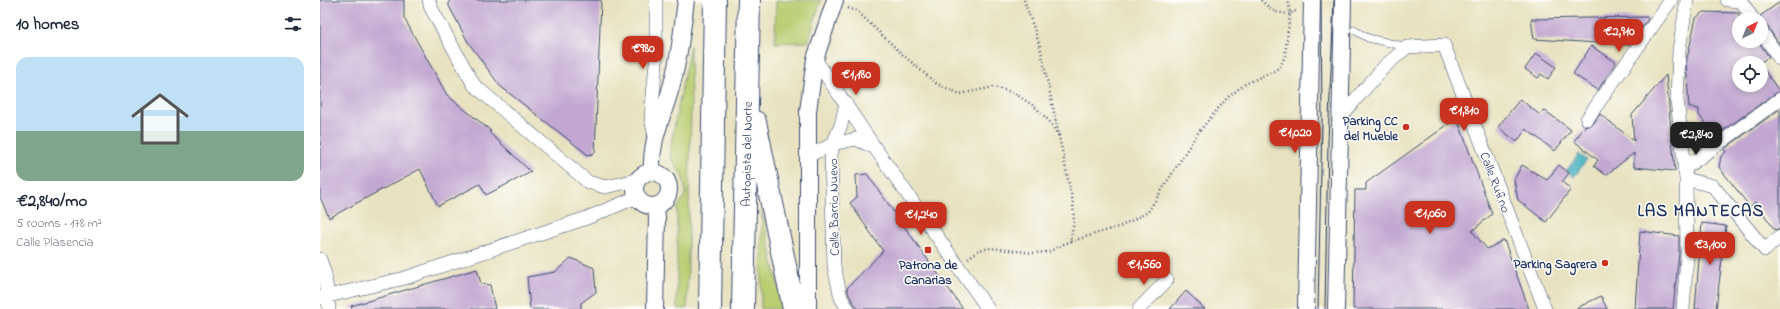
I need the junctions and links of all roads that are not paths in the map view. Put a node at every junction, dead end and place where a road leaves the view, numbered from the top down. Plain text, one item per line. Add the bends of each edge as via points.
1 (429, 0) edge
2 (656, 0) edge
3 (686, 0) edge
4 (700, 0) edge
5 (716, 0) edge
6 (749, 0) edge
7 (1312, 0) edge
8 (1343, 0) edge
9 (1672, 0) edge
10 (1687, 0) edge
11 (1727, 0) edge
12 (1742, 1) edge
13 (834, 2) edge
14 (1749, 12) edge
15 (1354, 30) dead end
16 (1768, 41) edge
17 (1407, 47) junction
18 (815, 59) junction
19 (1780, 59) edge
20 (714, 62) junction
21 (747, 86) junction
22 (1780, 99) edge
23 (846, 103) junction
24 (1340, 117) junction
25 (1587, 119) dead end
26 (655, 137) junction
27 (833, 144) junction
28 (875, 148) junction
29 (808, 156) junction
30 (652, 172) junction
31 (1685, 174) junction
32 (637, 180) junction
33 (637, 197) junction
34 (656, 206) junction
35 (1780, 236) edge
36 (320, 259) edge
37 (1167, 280) dead end
38 (326, 301) edge
39 (656, 309) edge
40 (710, 309) edge
41 (743, 309) edge
42 (794, 309) edge
43 (808, 309) edge
44 (848, 309) edge
45 (988, 309) edge
46 (1139, 309) edge
47 (1306, 309) edge
48 (1336, 309) edge
49 (1545, 309) edge
50 (1684, 309) edge

1 - 32 street via 474,85 588,182 605,187
2 - 26 street via 656,62 652,118
3 - 26 street via 680,50
4 - 20 highway
5 - 20 highway
6 - 21 highway, Autopista del Norte
7 - 47 street
8 - 24 street
9 - 25 street
10 - 31 street via 1679,50 1677,100
11 - 12 street
12 - 14 street
13 - 18 street
15 - 17 lane via 1368,38
16 - 19 street
17 - 24 street via 1384,67
17 - 49 street, Calle Rufino via 1444,45
18 - 23 street
18 - 29 street via 808,111
20 - 40 highway
21 - 41 highway, Autopista del Norte
21 - 42 highway
22 - 31 street
23 - 27 street, Calle Barrio Nuevo
23 - 28 street
24 - 48 street
26 - 30 street via 651,155
27 - 28 street via 856,139
27 - 29 street
27 - 44 street, Calle Barrio Nuevo via 831,155 834,266 841,298
28 - 45 street
29 - 43 street
30 - 32 street via 643,174
30 - 34 street via 666,179 669,190 665,200
31 - 35 street via 1713,186 1765,250
31 - 50 street via 1687,256
32 - 33 street
33 - 34 street via 645,204
33 - 38 street via 587,218
34 - 39 street
36 - 38 street via 325,274
37 - 46 street

